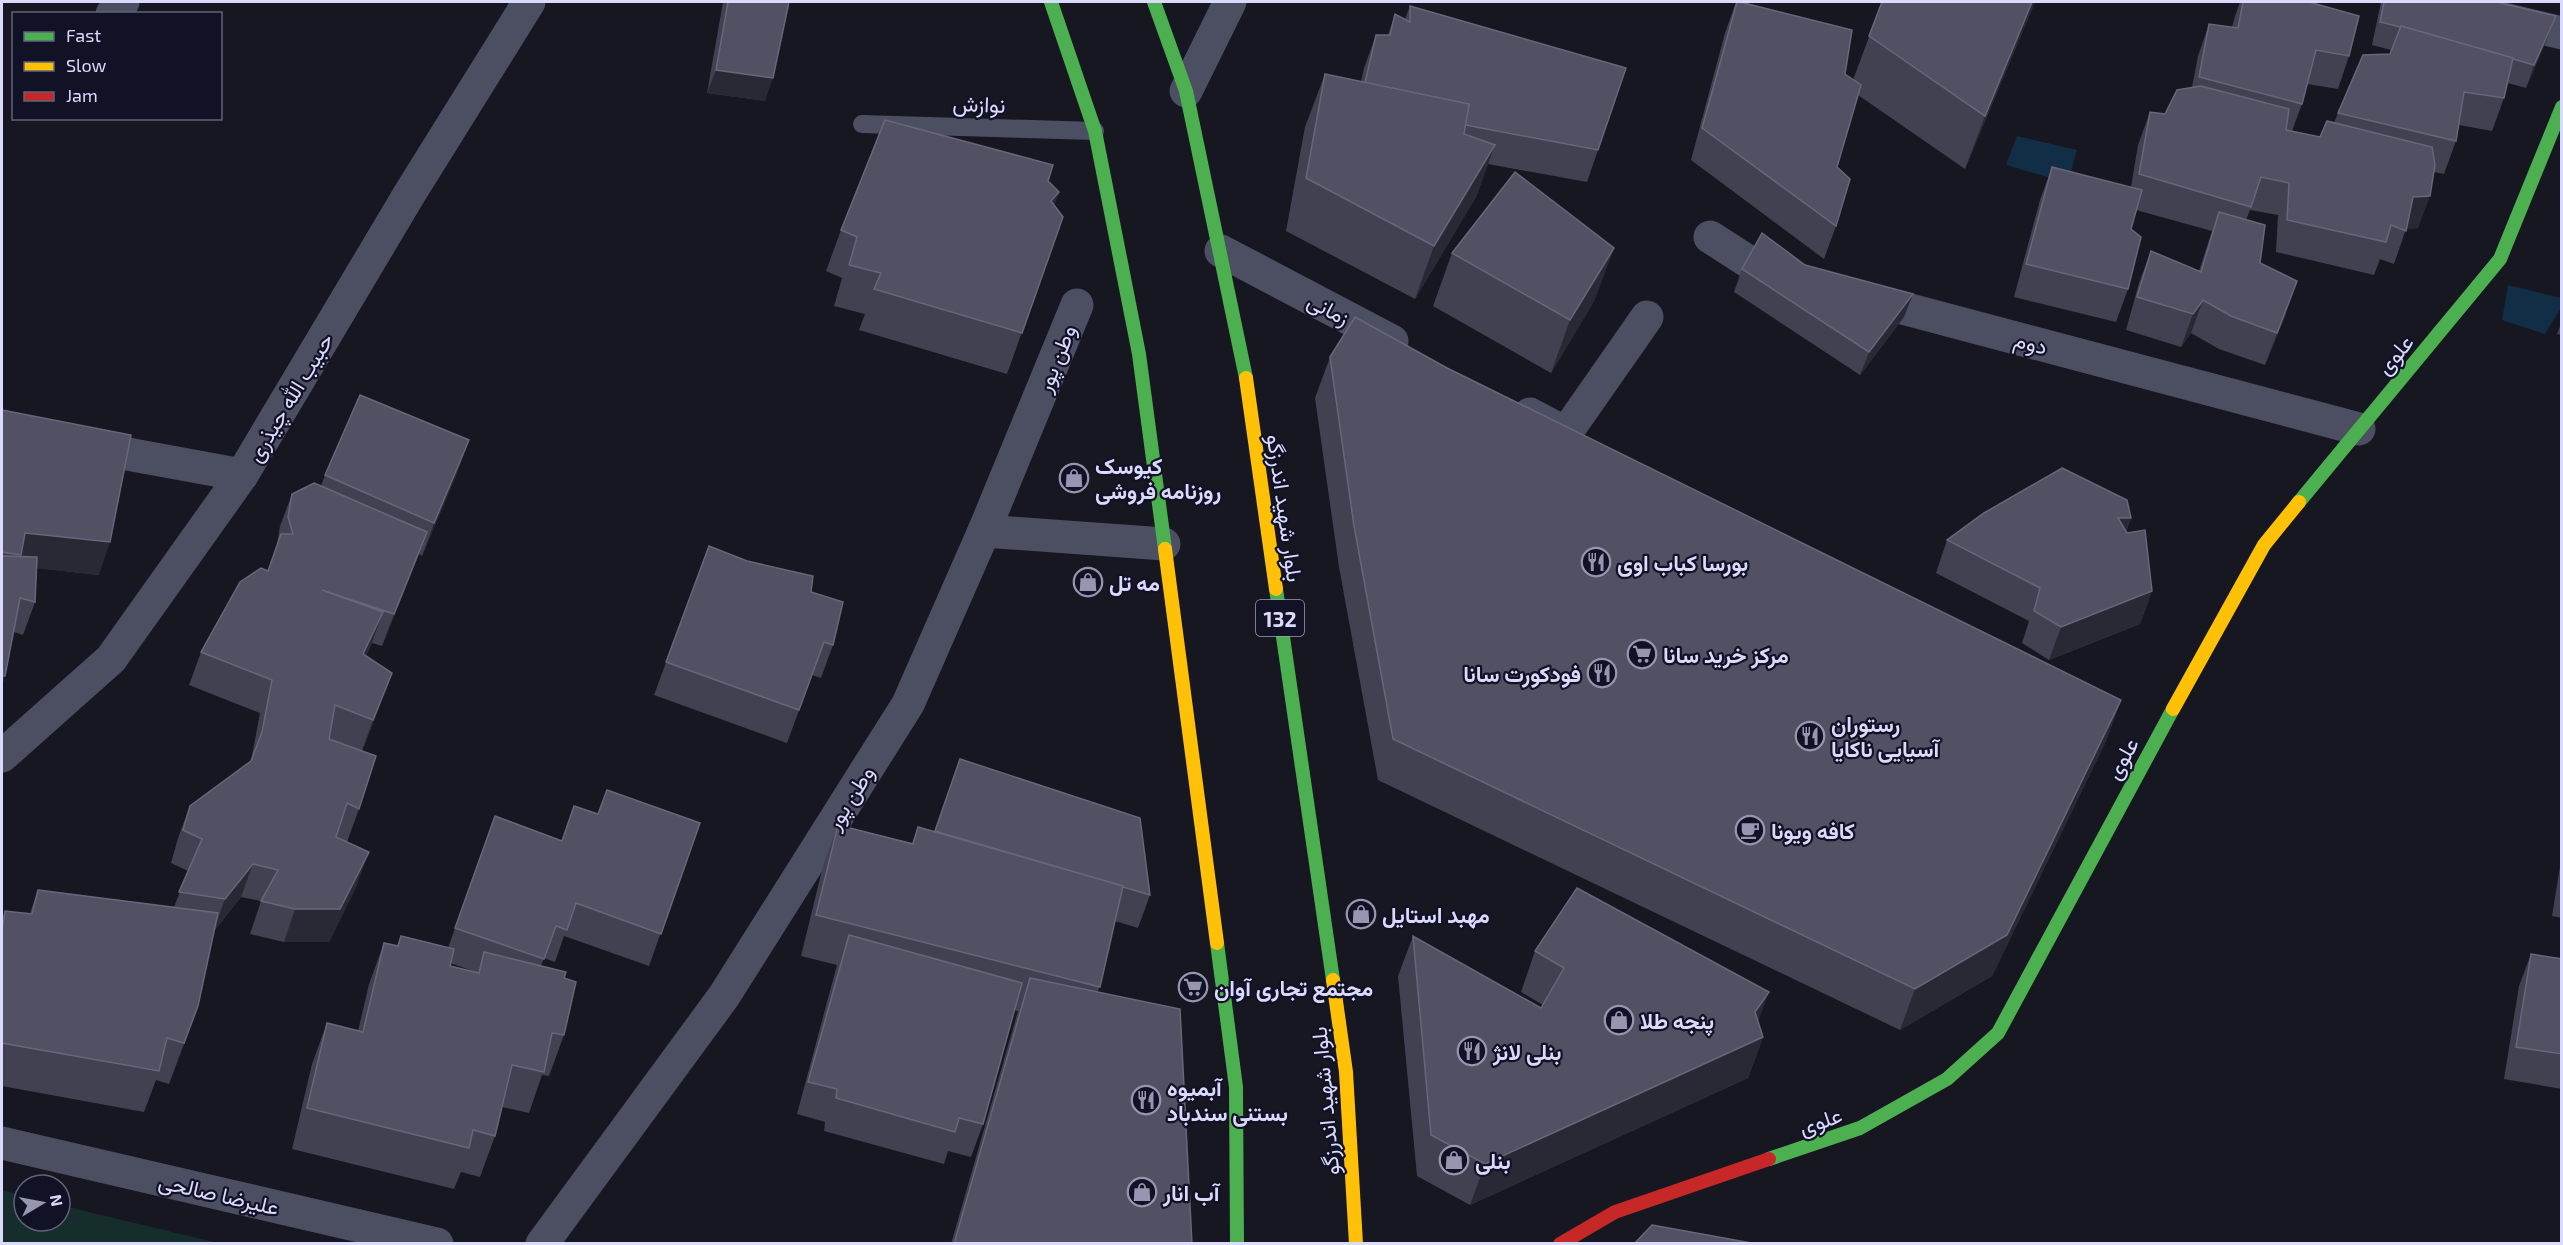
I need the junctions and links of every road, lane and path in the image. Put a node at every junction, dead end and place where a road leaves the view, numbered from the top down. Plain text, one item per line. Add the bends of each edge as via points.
1 (529, 2) edge
2 (1051, 2) edge
3 (1154, 2) edge
4 (1230, 2) edge
5 (2433, 2) edge
6 (2562, 33) edge
7 (1186, 91) junction
8 (2562, 107) edge
9 (862, 124) dead end
10 (1095, 131) junction
11 (1710, 237) dead end
12 (1221, 251) junction
13 (1077, 305) dead end
14 (1647, 317) dead end
15 (1419, 356) edge
16 (1503, 400) edge
17 (2360, 429) junction
18 (2, 431) edge
19 (242, 475) junction
20 (984, 531) junction
21 (1164, 544) junction
22 (2, 756) edge
23 (2, 1143) edge
24 (437, 1244) edge
25 (542, 1244) edge
26 (1237, 1244) edge
27 (1356, 1244) edge
28 (1560, 1244) edge

1 - 19 street, حبیب الله چیذری
2 - 10 main road
3 - 7 main road, بلوار شهید اندرزگو / 132
4 - 7 street
5 - 6 street
7 - 12 main road, بلوار شهید اندرزگو / 132
8 - 17 main road, علوی via 2500,260
9 - 10 lane, نوازش
10 - 21 main road via 1139,354
11 - 17 street, دوم via 1763,271
12 - 15 street, زمانی
12 - 27 main road, بلوار شهید اندرزگو / 132 via 1241,346 1346,1072
13 - 20 street, وطن پور
14 - 16 street via 1566,433
17 - 28 main road, علوی via 2264,545 1998,1033 1947,1079 1860,1128 1615,1212
18 - 19 street
19 - 22 street, حبیب الله چیذری via 111,659
20 - 21 street
20 - 25 street, وطن پور via 908,704 724,996
21 - 26 main road via 1236,1087
23 - 24 street, علیرضا صالحی

